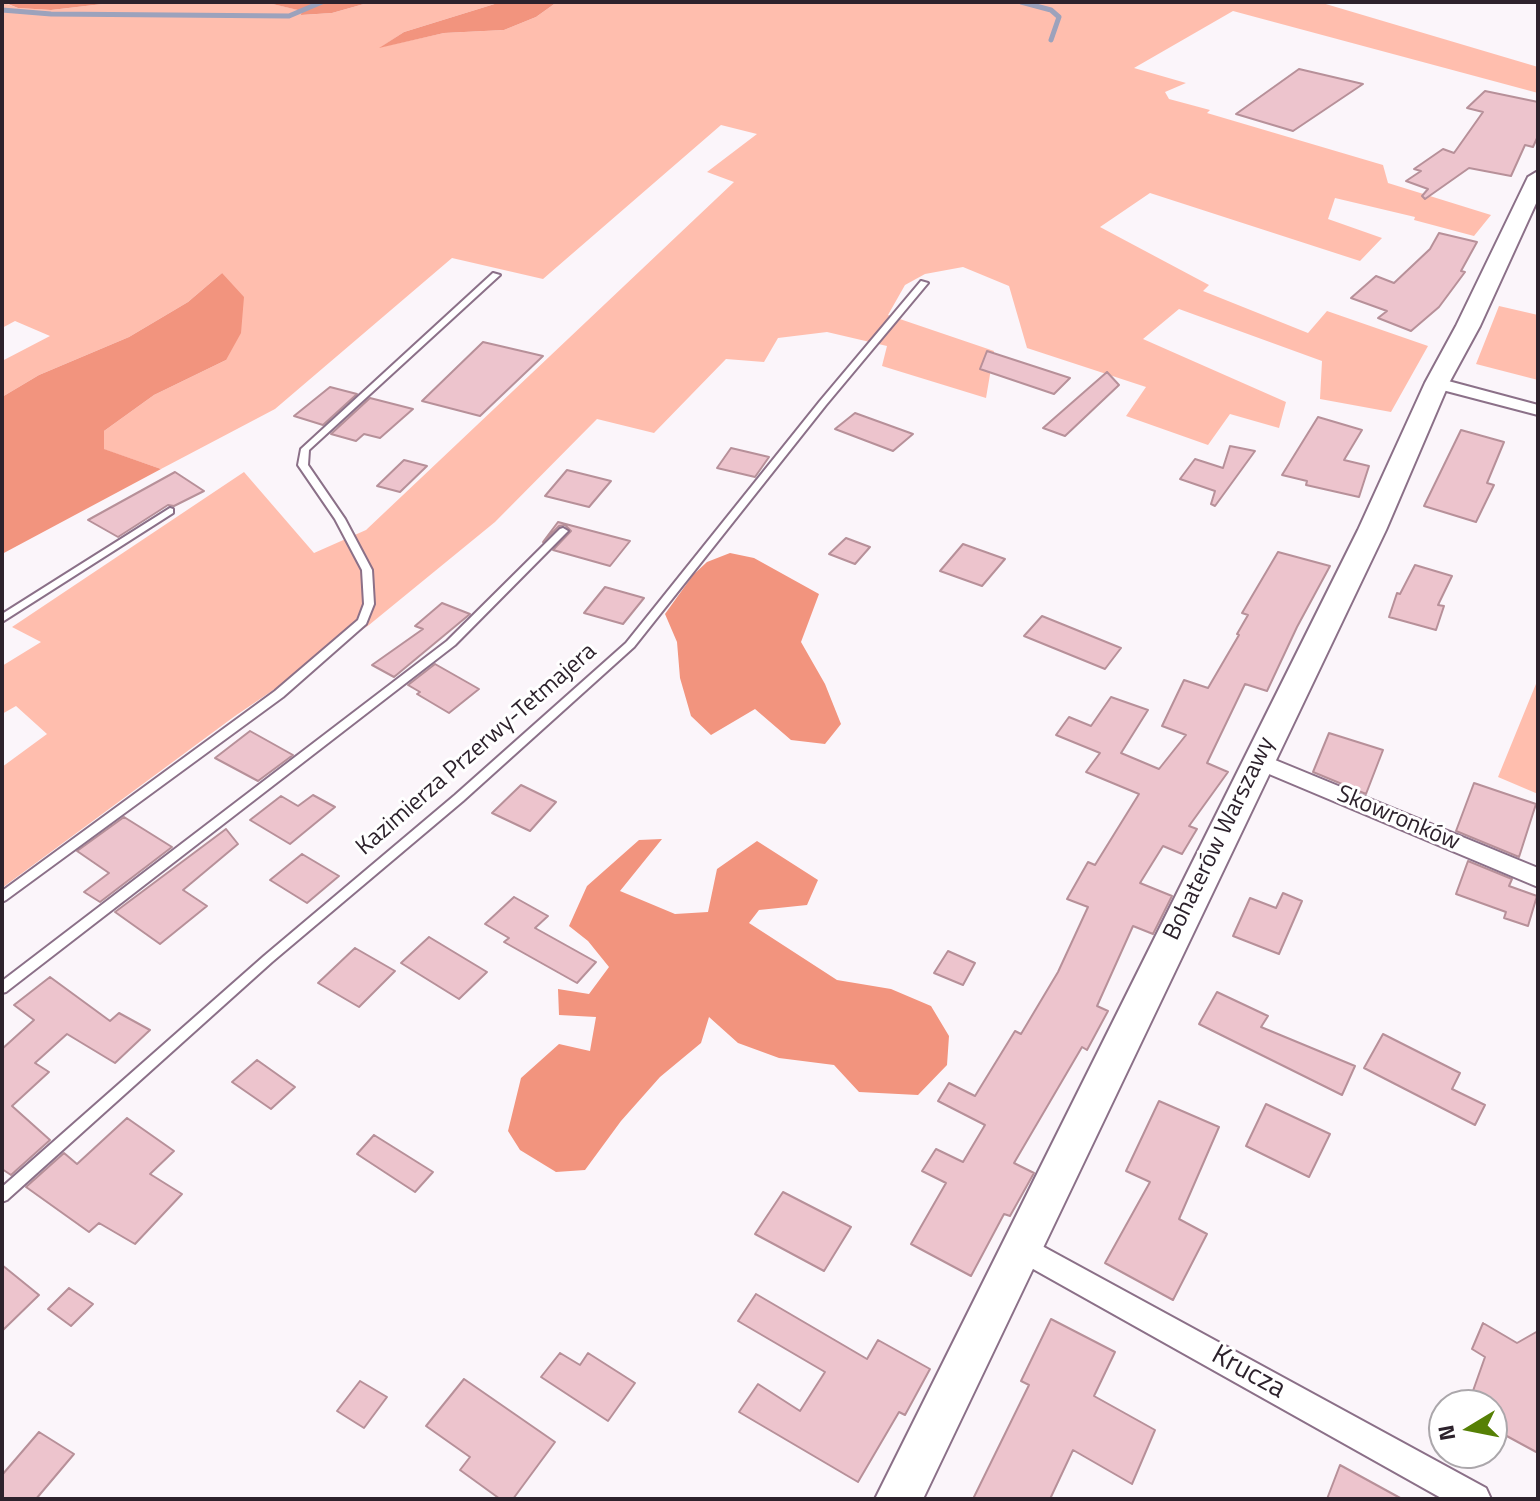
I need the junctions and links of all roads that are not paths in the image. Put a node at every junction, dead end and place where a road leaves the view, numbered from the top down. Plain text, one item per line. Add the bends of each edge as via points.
1 (1538, 177) edge
2 (496, 275) dead end
3 (924, 283) dead end
4 (1437, 383) junction
5 (1538, 410) edge
6 (170, 511) dead end
7 (563, 531) dead end
8 (2, 619) edge
9 (1258, 761) junction
10 (1538, 878) edge
11 (2, 897) edge
12 (2, 988) edge
13 (2, 1196) edge
14 (1020, 1247) junction
15 (898, 1499) edge
16 (1475, 1499) edge

1 - 4 street, Bohaterów Warszawy
2 - 11 lane via 305,449 303,465 367,570 369,604 362,622 279,694
3 - 13 lane, Kazimierza Przerwy-Tetmajera via 630,645
4 - 5 street
4 - 9 street, Bohaterów Warszawy via 1372,530
6 - 8 lane
7 - 12 lane via 451,643
9 - 10 street, Skowronków
9 - 14 street, Bohaterów Warszawy
14 - 15 street, Bohaterów Warszawy
14 - 16 street, Krucza

